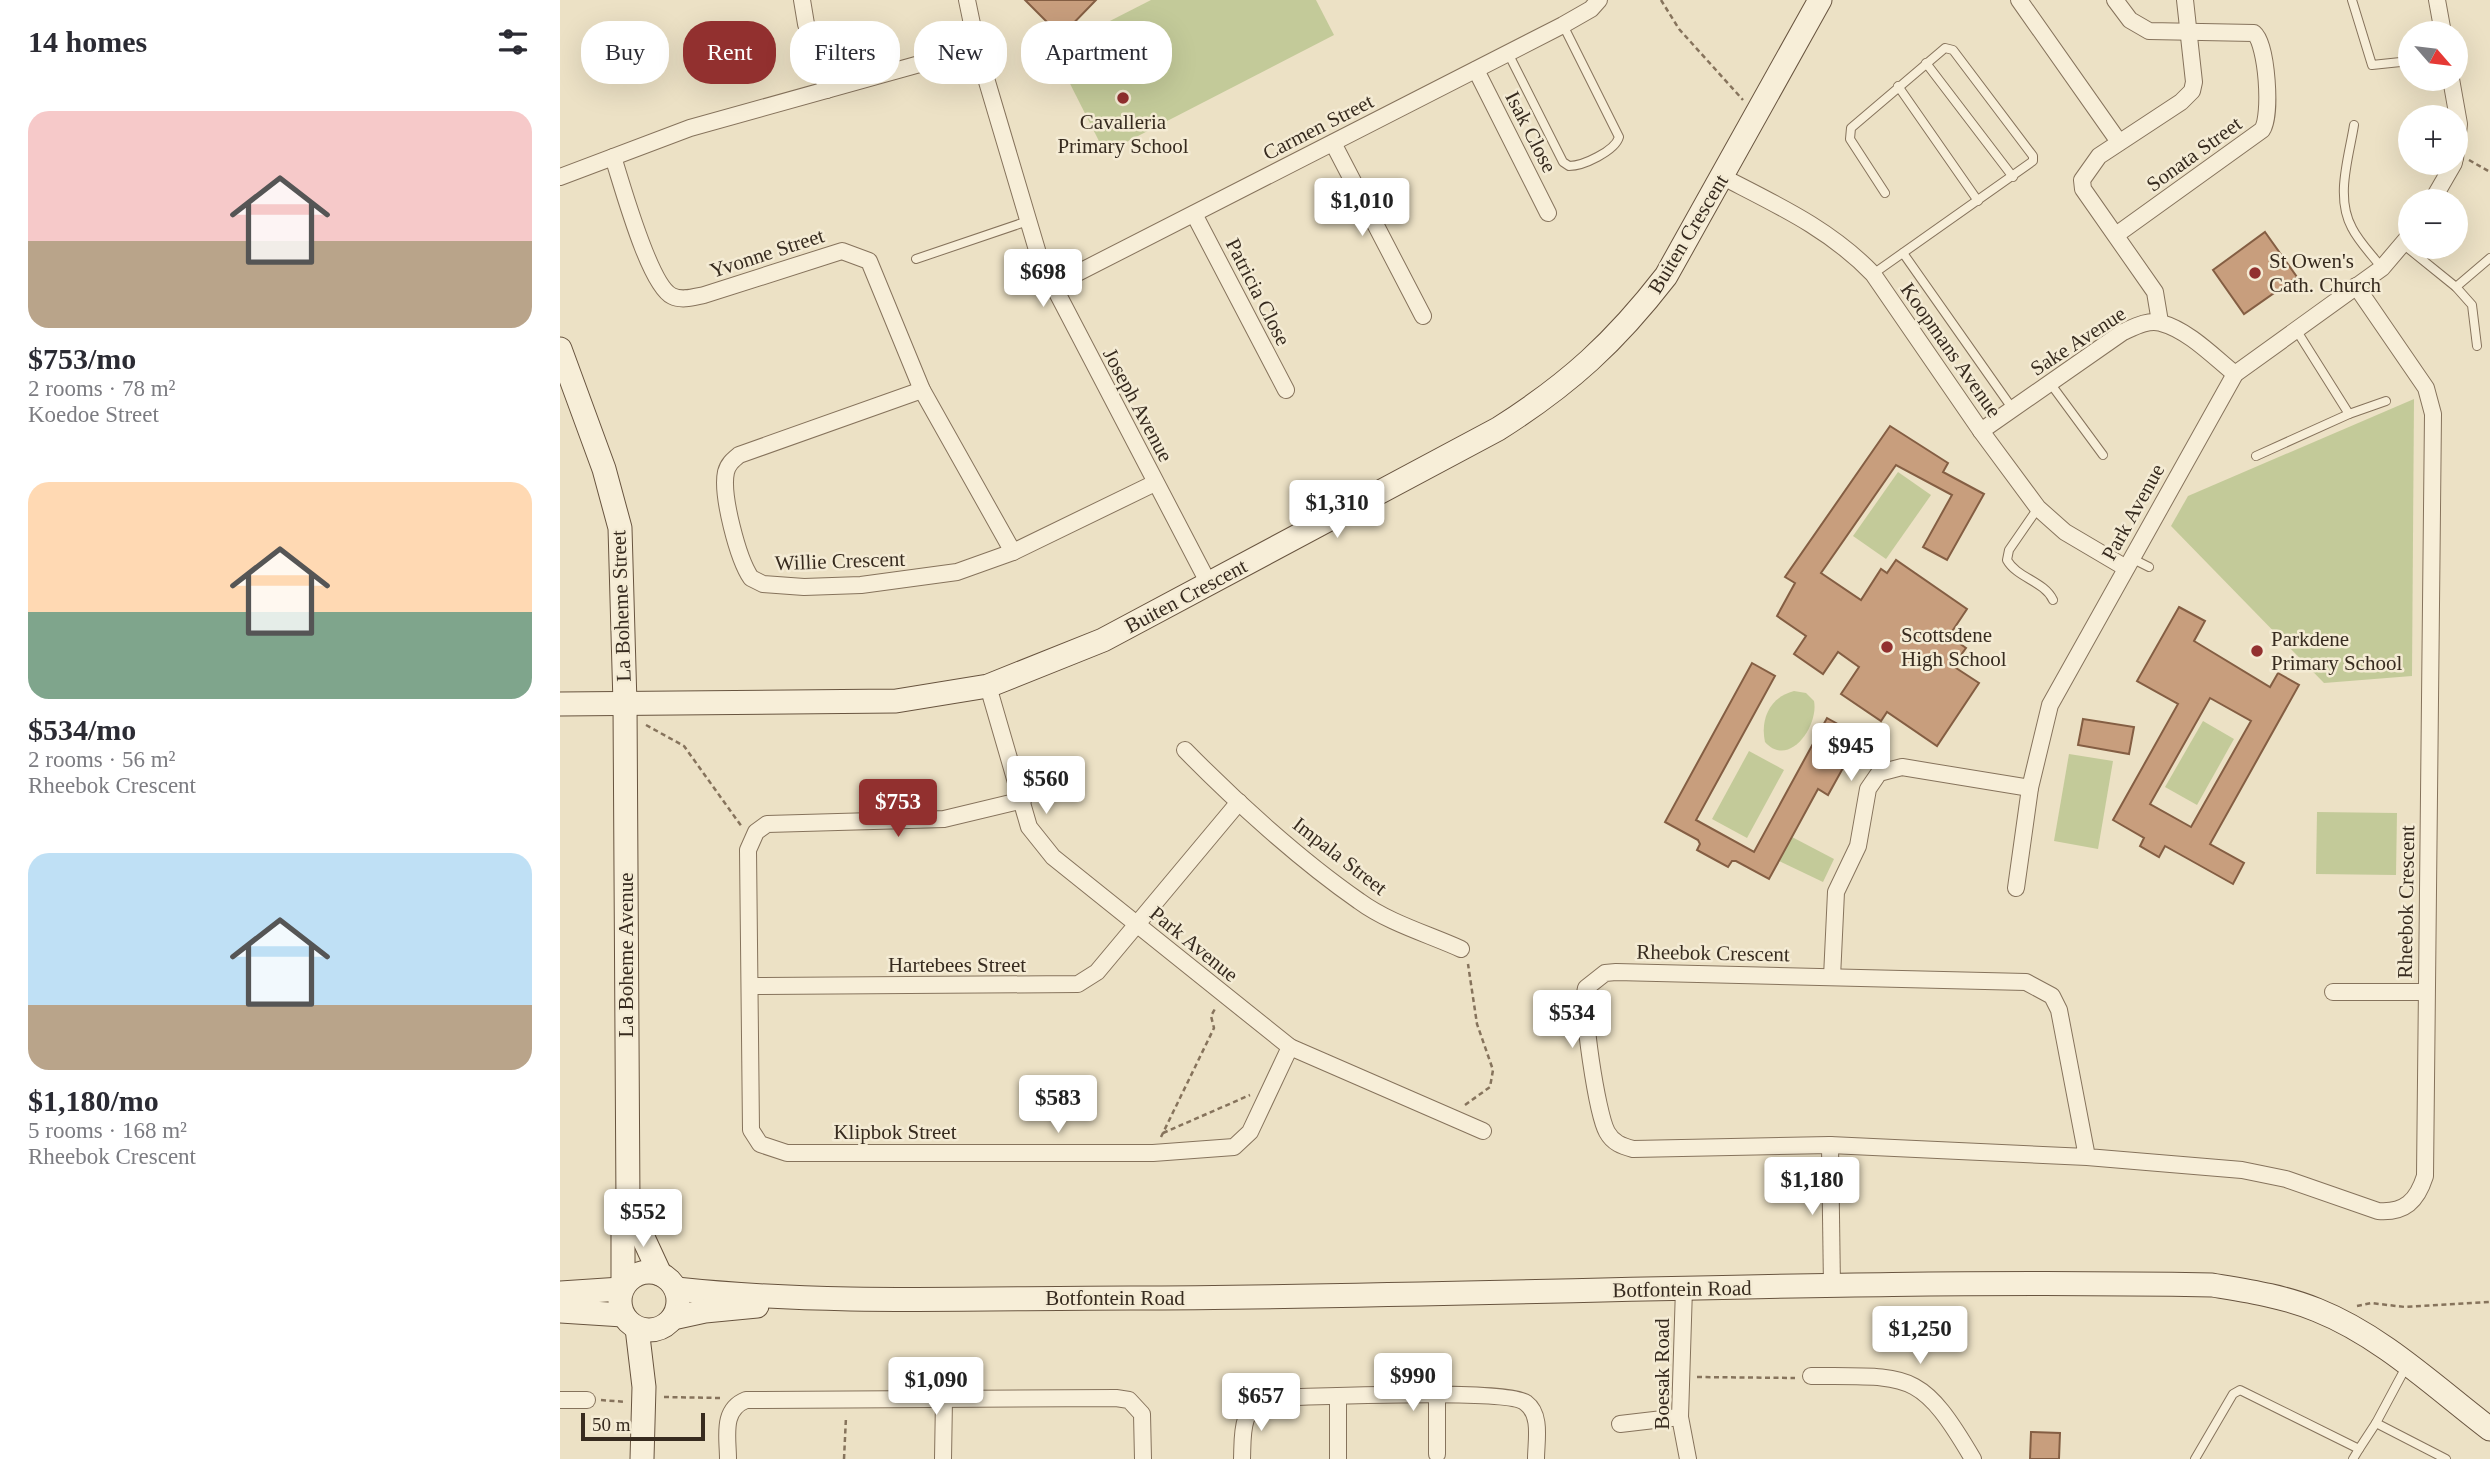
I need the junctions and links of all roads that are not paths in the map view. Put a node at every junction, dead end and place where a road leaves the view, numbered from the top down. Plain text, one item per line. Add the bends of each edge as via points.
1 (802, 0) edge
2 (967, 0) edge
3 (1599, 0) edge
4 (1821, 0) edge
5 (2019, 0) edge
6 (2115, 0) edge
7 (2185, 0) edge
8 (2352, 0) edge
9 (2437, 0) edge
10 (971, 21) edge
11 (2441, 21) edge
12 (1563, 25) junction
13 (2188, 30) junction
14 (1508, 53) junction
15 (2398, 62) edge
16 (1926, 64) junction
17 (914, 66) edge
18 (1476, 70) junction
19 (988, 84) edge
20 (1898, 86) junction
21 (827, 90) junction
22 (2354, 125) dead end
23 (2119, 142) junction
24 (1333, 143) junction
25 (613, 157) junction
26 (560, 177) edge
27 (1723, 177) junction
28 (2013, 177) junction
29 (1885, 192) dead end
30 (1978, 201) junction
31 (1548, 213) dead end
32 (1194, 214) junction
33 (1028, 221) junction
34 (2116, 235) junction
35 (2398, 250) edge
36 (1903, 253) junction
37 (2490, 258) edge
38 (916, 259) dead end
39 (2427, 259) edge
40 (2382, 268) junction
41 (1873, 274) junction
42 (1052, 286) junction
43 (2356, 286) junction
44 (2456, 287) junction
45 (1423, 317) dead end
46 (2160, 322) junction
47 (2295, 328) junction
48 (2477, 346) dead end
49 (560, 349) edge
50 (2235, 374) junction
51 (2050, 383) junction
52 (922, 390) junction
53 (1286, 390) dead end
54 (2386, 401) dead end
55 (2012, 408) junction
56 (2349, 414) junction
57 (1981, 431) junction
58 (2103, 455) dead end
59 (2256, 456) dead end
60 (1155, 483) junction
61 (2038, 508) junction
62 (1013, 552) junction
63 (2129, 563) junction
64 (2149, 567) dead end
65 (2013, 568) junction
66 (2019, 581) dead end
67 (1209, 584) junction
68 (2053, 600) dead end
69 (988, 686) junction
70 (560, 704) edge
71 (625, 704) junction
72 (1185, 750) dead end
73 (2030, 789) junction
74 (1023, 800) junction
75 (1239, 802) junction
76 (2015, 888) dead end
77 (1137, 924) junction
78 (1461, 949) road end
79 (1832, 977) junction
80 (750, 986) junction
81 (2333, 992) dead end
82 (2426, 992) junction
83 (1290, 1047) junction
84 (1483, 1130) dead end
85 (1830, 1145) junction
86 (2087, 1157) junction
87 (628, 1205) junction
88 (668, 1281) junction
89 (1832, 1287) junction
90 (622, 1288) junction
91 (1684, 1288) junction
92 (560, 1293) edge
93 (834, 1298) junction
94 (560, 1311) edge
95 (630, 1322) junction
96 (668, 1322) junction
97 (2408, 1365) junction
98 (1811, 1377) road end
99 (640, 1394) junction
100 (1437, 1395) junction
101 (1338, 1396) junction
102 (944, 1399) junction
103 (560, 1400) edge
104 (587, 1400) road end
105 (1680, 1418) junction
106 (2376, 1423) junction
107 (1620, 1424) dead end
108 (2490, 1429) edge
109 (2359, 1449) junction
110 (1437, 1454) dead end
111 (642, 1459) edge
112 (728, 1459) edge
113 (943, 1459) edge
114 (1143, 1459) edge
115 (1242, 1459) edge
116 (1338, 1459) edge
117 (1536, 1459) edge
118 (1688, 1459) edge
119 (1973, 1459) edge
120 (2195, 1459) edge
121 (2353, 1459) edge
122 (2446, 1459) edge

1 - 21 street
2 - 10 street, Joseph Avenue
3 - 12 street, Carmen Street
4 - 27 street, Buiten Crescent
5 - 23 street
6 - 13 street via 2141,28
7 - 13 street
8 - 15 lane via 2372,65
9 - 11 street
12 - 14 street, Carmen Street
12 - 14 lane via 1619,137 1614,147 1577,166 1563,162
13 - 23 street via 2192,91
13 - 34 street, Sonata Street via 2246,31 2259,37 2263,43 2266,124 2233,153
14 - 18 street, Carmen Street
16 - 20 lane
16 - 28 lane
16 - 28 lane via 1945,48 1955,51 2034,159
17 - 21 street
18 - 24 street, Carmen Street
18 - 31 street, Isak Close
19 - 33 street, Joseph Avenue
20 - 29 lane via 1850,132 1850,139
20 - 30 lane
21 - 25 street via 690,128
22 - 40 lane via 2343,190 2345,209 2351,227
23 - 34 street via 2099,156 2082,180 2083,189
24 - 32 street, Carmen Street
24 - 45 street
25 - 26 street
25 - 52 street, Yvonne Street via 653,275 672,296 704,295 842,251 858,254 869,261 877,276
27 - 41 street, Koopmans Avenue via 1817,226
27 - 67 street, Buiten Crescent via 1666,276 1584,368 1498,429
28 - 30 lane
30 - 36 lane
32 - 42 street, Carmen Street
32 - 53 street, Patricia Close
33 - 38 lane
33 - 42 street, Joseph Avenue
34 - 46 street via 2155,292
35 - 40 street, Park Avenue
36 - 41 lane
36 - 55 lane
37 - 44 lane
39 - 44 lane
40 - 43 street, Park Avenue
41 - 57 street, Koopmans Avenue
42 - 60 street, Joseph Avenue
43 - 47 street, Park Avenue
43 - 82 street, Rheebok Crescent via 2426,388 2433,414
44 - 48 lane via 2474,309
46 - 50 street, Sake Avenue
46 - 51 street, Sake Avenue via 2123,332
47 - 50 street, Park Avenue
47 - 56 lane
49 - 71 street, La Boheme Street via 604,469 620,528
50 - 63 street, Park Avenue
51 - 55 street, Sake Avenue
51 - 58 lane
52 - 62 street, Yvonne Street
52 - 62 street, Willie Crescent via 731,461 726,493 745,570 763,584 861,585 957,572
54 - 56 lane
55 - 57 street, Sake Avenue
56 - 59 lane
57 - 61 street, Koopmans Avenue
60 - 62 street, Willie Crescent
60 - 67 street, Joseph Avenue
61 - 63 street, Koopmans Avenue via 2065,532
61 - 65 lane via 2009,550 2007,560
63 - 64 lane
63 - 73 street, Park Avenue via 2050,705
65 - 66 lane
65 - 68 lane
67 - 69 street, Buiten Crescent via 1103,640
69 - 71 street, Buiten Crescent via 896,701
69 - 74 street, Park Avenue
70 - 71 street, Buiten Crescent
71 - 87 street, La Boheme Avenue
72 - 75 street, Impala Street
73 - 76 street, Park Avenue
73 - 79 street via 1902,767 1879,773 1868,789 1858,846 1836,892
74 - 77 street, Park Avenue via 1038,842
74 - 80 street, Klipbok Street via 944,819 767,824 756,832 748,850
75 - 77 street
75 - 78 street, Impala Street via 1360,902
77 - 80 street, Hartebees Street via 1097,972 1079,984
77 - 83 street, Park Avenue
79 - 85 street, Rheebok Crescent via 1616,972 1594,979 1583,998 1605,1130 1619,1145 1633,1149
79 - 86 street, Rheebok Crescent via 2026,982 2041,987 2059,1010
80 - 83 street, Klipbok Street via 751,1130 754,1139 767,1149 787,1153 1153,1153 1234,1147 1250,1132
81 - 82 street
82 - 86 street, Rheebok Crescent via 2425,1176 2420,1192 2406,1208 2378,1211 2286,1178 2242,1170
83 - 84 street, Park Avenue
85 - 86 street, Rheebok Crescent
85 - 89 street
87 - 88 street, La Boheme Avenue
87 - 90 street, La Boheme Avenue via 622,1226
88 - 90 street via 640,1272
88 - 93 street, Botfontein Road
88 - 96 street via 677,1309
89 - 91 street, Botfontein Road
89 - 97 street, Botfontein Road via 2212,1285 2274,1295 2318,1310 2358,1330
90 - 92 street
90 - 95 street via 620,1306
91 - 93 street, Botfontein Road via 1343,1297
91 - 105 street, Boesak Road
93 - 96 street, Botfontein Road via 715,1310
94 - 95 street
95 - 96 street via 646,1331
95 - 99 street
96 - 99 street
97 - 106 lane
97 - 108 street, Botfontein Road
98 - 119 street via 1910,1381 1939,1408
99 - 111 street
100 - 101 street
100 - 110 street
100 - 117 street via 1522,1400 1537,1420
101 - 115 street via 1257,1402 1244,1421
101 - 116 street
102 - 112 street via 752,1400 736,1406 728,1422
102 - 113 street
102 - 114 street via 1123,1398 1142,1414
103 - 104 street
105 - 107 street
105 - 118 street, Boesak Road
106 - 109 lane
106 - 122 lane
109 - 120 lane via 2240,1390 2233,1394
109 - 121 lane

